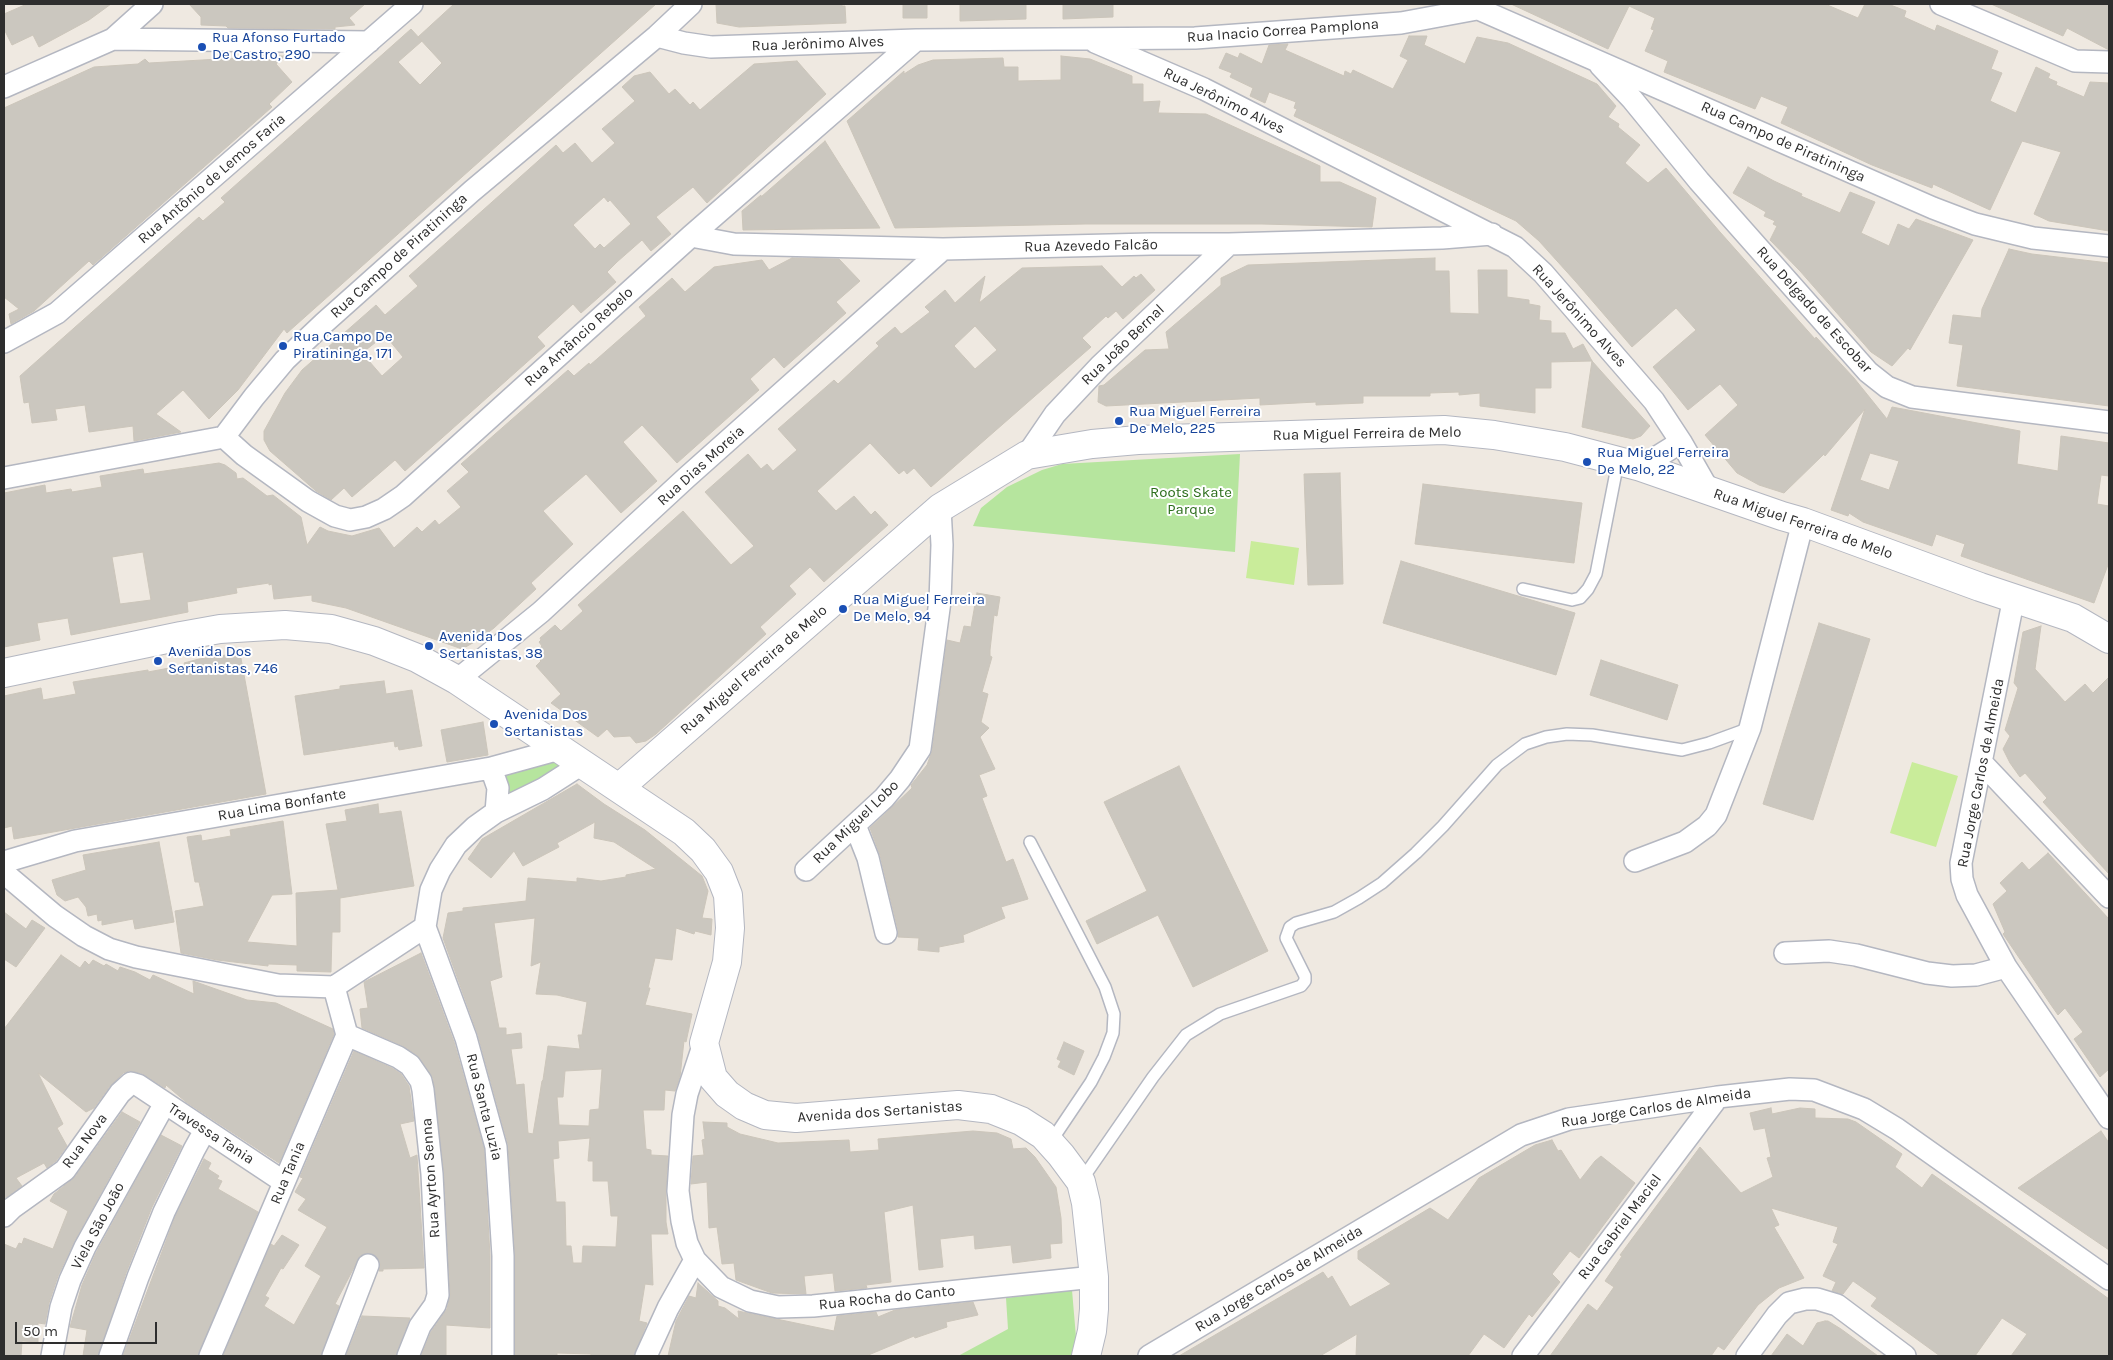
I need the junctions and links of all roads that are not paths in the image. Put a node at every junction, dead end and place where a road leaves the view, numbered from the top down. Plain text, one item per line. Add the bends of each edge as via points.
1 (152, 4) edge
2 (412, 4) edge
3 (691, 4) edge
4 (1941, 4) edge
5 (1472, 7) edge
6 (656, 36) junction
7 (113, 39) junction
8 (1088, 39) junction
9 (916, 40) junction
10 (369, 42) junction
11 (1595, 59) junction
12 (2109, 62) edge
13 (4, 87) edge
14 (1492, 234) junction
15 (691, 236) junction
16 (1229, 244) junction
17 (2109, 246) edge
18 (943, 249) junction
19 (4, 342) edge
20 (2109, 422) edge
21 (224, 437) junction
22 (1681, 442) junction
23 (1027, 455) junction
24 (1630, 464) junction
25 (4, 478) edge
26 (1709, 491) junction
27 (940, 508) junction
28 (1803, 522) junction
29 (1523, 589) dead end
30 (2014, 598) junction
31 (2109, 639) edge
32 (4, 673) edge
33 (457, 680) junction
34 (1750, 728) junction
35 (560, 748) junction
36 (1982, 763) junction
37 (582, 764) junction
38 (491, 768) junction
39 (620, 787) junction
40 (496, 812) junction
41 (855, 825) junction
42 (1030, 842) dead end
43 (1635, 861) dead end
44 (4, 862) edge
45 (806, 870) dead end
46 (4, 873) edge
47 (2109, 897) edge
48 (424, 926) junction
49 (886, 933) dead end
50 (1785, 953) dead end
51 (2006, 967) junction
52 (334, 987) junction
53 (347, 1035) junction
54 (704, 1043) junction
55 (138, 1085) joint
56 (1718, 1097) junction
57 (165, 1103) junction
58 (2109, 1118) edge
59 (205, 1130) junction
60 (1050, 1143) junction
61 (284, 1182) junction
62 (1081, 1182) junction
63 (4, 1216) edge
64 (695, 1260) junction
65 (368, 1265) dead end
66 (1094, 1277) junction
67 (2109, 1279) edge
68 (52, 1356) edge
69 (110, 1356) edge
70 (210, 1356) edge
71 (333, 1356) edge
72 (408, 1356) edge
73 (503, 1356) edge
74 (646, 1356) edge
75 (1086, 1356) edge
76 (1149, 1356) edge
77 (1523, 1356) edge
78 (1747, 1356) edge
79 (1905, 1356) edge

1 - 7 street
2 - 10 street, Rua Antônio de Lemos Faria
3 - 6 street, Rua Campo de Piratininga
4 - 12 street via 2075,61
5 - 8 street, Rua Inacio Correa Pamplona via 1401,23 1195,38
5 - 11 street, Rua Campo de Piratininga
6 - 9 street, Rua Jerônimo Alves via 711,47
6 - 21 street, Rua Campo de Piratininga via 472,191 318,329 285,360
7 - 10 street
7 - 13 street
8 - 9 street, Rua Jerônimo Alves
8 - 14 street, Rua Jerônimo Alves via 1204,89
9 - 15 street, Rua Amâncio Rebelo
10 - 19 street, Rua Antônio de Lemos Faria via 57,313
11 - 17 street, Rua Campo de Piratininga via 1975,224 2034,238
11 - 20 street, Rua Delgado de Escobar via 1868,372 1887,387 1912,397
14 - 16 street, Rua Azevedo Falcão
14 - 22 street, Rua Jerônimo Alves via 1515,247 1543,272 1654,401
15 - 18 street, Rua Azevedo Falcão via 734,244
15 - 21 street, Rua Amâncio Rebelo via 403,496 366,517 350,520 335,516 308,501
16 - 18 street, Rua Azevedo Falcão
16 - 23 street, Rua João Bernal via 1100,366 1055,414
18 - 33 street, Rua Dias Moreia via 541,612
21 - 25 street
22 - 24 street
22 - 26 street, Rua Jerônimo Alves
23 - 24 main road, Rua Miguel Ferreira de Melo via 1138,440 1444,430 1565,447
23 - 27 main road, Rua Miguel Ferreira de Melo
24 - 26 main road, Rua Miguel Ferreira de Melo
24 - 29 lane via 1596,574 1588,590 1580,598 1572,600
26 - 28 main road, Rua Miguel Ferreira de Melo
27 - 39 main road, Rua Miguel Ferreira de Melo
27 - 41 street, Rua Miguel Lobo via 940,601 920,749 900,779
28 - 30 main road, Rua Miguel Ferreira de Melo
28 - 34 street
30 - 31 main road, Rua Miguel Ferreira de Melo via 2073,618
30 - 36 street, Rua Jorge Carlos de Almeida
32 - 33 main road via 220,629 285,624 331,629 374,641 418,658
33 - 35 main road
34 - 43 street via 1716,815 1707,826 1685,842
34 - 62 lane via 1682,750 1567,734 1525,744 1497,765 1430,840 1382,883 1334,912 1290,927 1286,938 1305,976 1301,986 1220,1014 1186,1035
35 - 37 main road
35 - 38 street, Rua Lima Bonfante
36 - 47 street
36 - 51 street, Rua Jorge Carlos de Almeida via 1960,863 1967,895
37 - 39 main road
37 - 40 street via 543,789
38 - 40 street via 498,788
38 - 44 street, Rua Lima Bonfante via 75,841
39 - 54 main road via 684,832 703,850 719,872 728,895 730,928 726,962
40 - 48 street via 475,826 456,845 440,870 431,890
41 - 45 street, Rua Miguel Lobo
41 - 49 street via 868,858
42 - 60 lane via 1105,988 1114,1014 1113,1033 1104,1057
46 - 52 street via 55,916 109,949 278,985
48 - 52 street
48 - 73 street, Rua Santa Luzia via 466,1038 496,1147 503,1256
50 - 51 street via 1830,951 1856,954 1927,973 1952,976
51 - 58 street, Rua Jorge Carlos de Almeida
52 - 53 street
53 - 61 street, Rua Tania
53 - 72 street, Rua Ayrton Senna via 410,1065 424,1090 438,1295
54 - 60 main road, Avenida dos Sertanistas via 714,1078 727,1094 765,1115 796,1118 958,1105 991,1109 1021,1121
54 - 64 street, Rua Rocha do Canto via 686,1101 678,1191 687,1242
55 - 57 street, Travessa Tania
55 - 63 street, Rua Nova via 130,1083 124,1088 65,1170
56 - 67 street, Rua Jorge Carlos de Almeida via 1790,1088 1814,1090 1864,1109
56 - 76 street, Rua Jorge Carlos de Almeida via 1569,1119 1521,1135
56 - 77 street, Rua Gabriel Maciel
57 - 59 street, Travessa Tania
57 - 68 street, Viela São João via 81,1255 61,1307
59 - 61 street, Travessa Tania
59 - 69 street via 164,1212
60 - 62 main road, Avenida dos Sertanistas
61 - 70 street, Rua Tania
62 - 66 main road, Avenida dos Sertanistas
64 - 66 street, Rua Rocha do Canto via 721,1287 750,1301 778,1307
64 - 74 street
65 - 71 street
66 - 75 main road, Avenida dos Sertanistas via 1092,1332
78 - 79 street via 1776,1314 1789,1303 1811,1299 1837,1305

